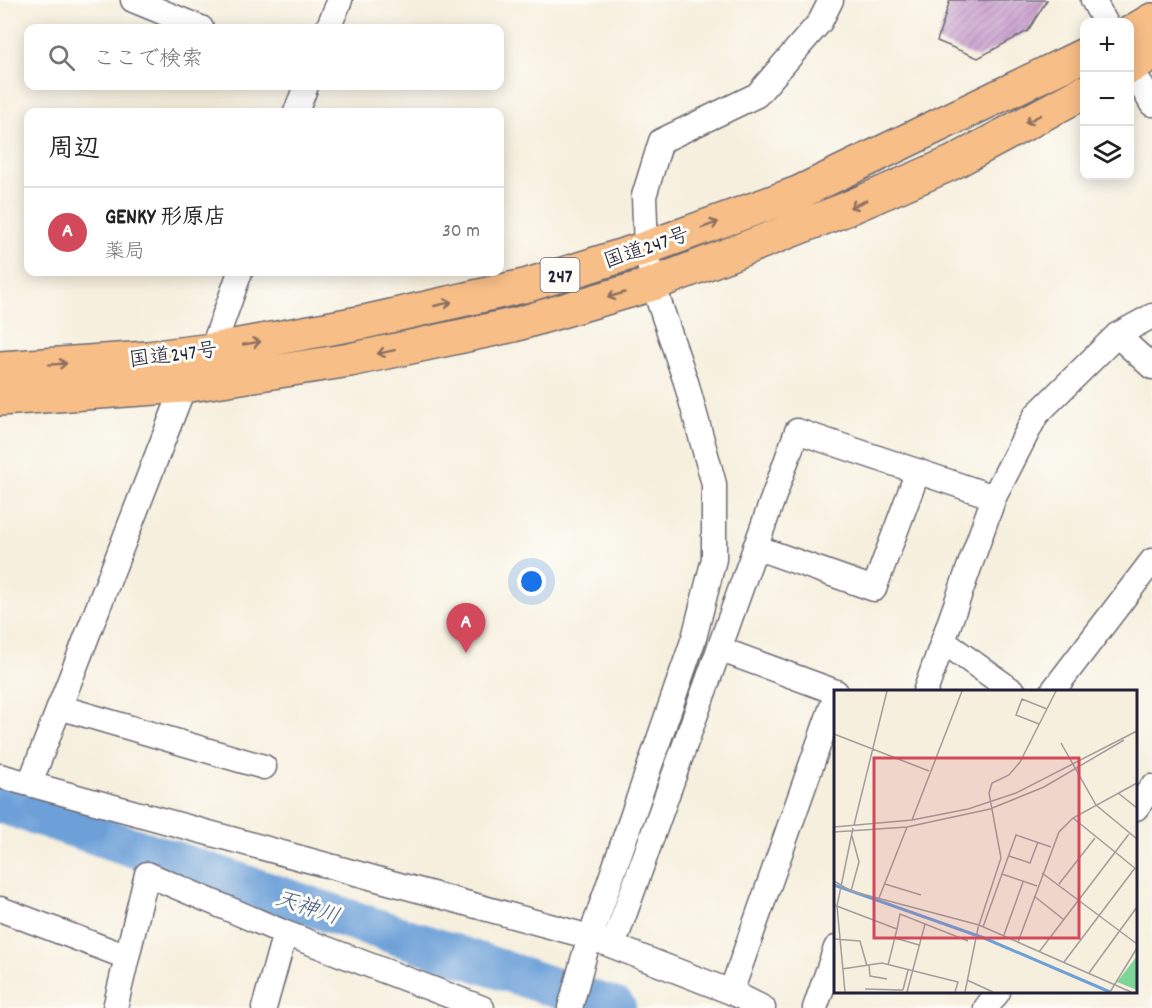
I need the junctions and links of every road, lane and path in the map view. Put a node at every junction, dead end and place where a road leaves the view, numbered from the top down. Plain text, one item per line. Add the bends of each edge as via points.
1 (133, 0) edge
2 (340, 0) edge
3 (831, 0) edge
4 (1093, 0) edge
5 (1103, 18) edge
6 (1152, 20) edge
7 (191, 24) edge
8 (330, 24) edge
9 (1134, 31) edge
10 (1152, 53) edge
11 (1080, 57) edge
12 (1134, 64) edge
13 (1133, 72) edge
14 (304, 90) edge
15 (1080, 94) edge
16 (1152, 104) edge
17 (298, 108) edge
18 (646, 248) junction
19 (239, 276) edge
20 (653, 284) junction
21 (1152, 316) edge
22 (1117, 334) junction
23 (212, 350) junction
24 (1152, 367) edge
25 (0, 368) edge
26 (184, 386) junction
27 (0, 399) edge
28 (918, 471) junction
29 (994, 497) junction
30 (755, 547) junction
31 (1152, 561) edge
32 (944, 642) junction
33 (719, 649) junction
34 (926, 690) edge
35 (1011, 690) edge
36 (1054, 690) edge
37 (834, 693) edge
38 (834, 700) edge
39 (59, 707) junction
40 (264, 767) dead end
41 (0, 776) edge
42 (30, 783) junction
43 (0, 909) edge
44 (285, 933) junction
45 (587, 945) junction
46 (613, 945) junction
47 (834, 954) edge
48 (127, 957) junction
49 (731, 992) junction
50 (997, 993) edge
51 (116, 1008) edge
52 (264, 1008) edge
53 (482, 1008) edge
54 (570, 1008) edge
55 (763, 1008) edge
56 (815, 1008) edge
57 (986, 1008) edge

1 - 7 street
2 - 8 street
3 - 18 street via 820,22 757,95 661,141 644,196
4 - 5 street
6 - 9 highway
10 - 12 highway
18 -> 11 highway, 国道247号 / 247 via 798,193
13 - 16 street
14 - 17 street
15 -> 20 highway, 国道247号 / 247 via 952,163 844,210
18 - 20 street
23 -> 18 highway, 国道247号 / 247 via 364,322 528,285
19 - 23 street
20 -> 26 highway, 国道247号 / 247 via 514,325 362,358
20 - 45 street via 714,484 714,560 694,638
21 - 22 street
22 - 24 street
22 - 29 street via 1036,415
25 -> 23 highway, 国道247号 / 247
26 - 27 highway, 国道247号 / 247
26 - 39 street
28 - 29 street
28 - 30 street via 797,431
28 - 30 street via 874,589
29 - 32 street
30 - 33 street
31 - 36 street
32 - 34 street
32 - 35 street
33 - 37 street
33 - 46 street
38 - 49 street
39 - 40 street
39 - 42 street
41 - 42 street
42 - 45 street
43 - 48 street
44 - 48 street via 147,874
44 - 52 street
44 - 53 street
45 - 46 street
45 - 54 street
46 - 49 street
47 - 56 street
48 - 51 street
49 - 55 street
50 - 57 street

